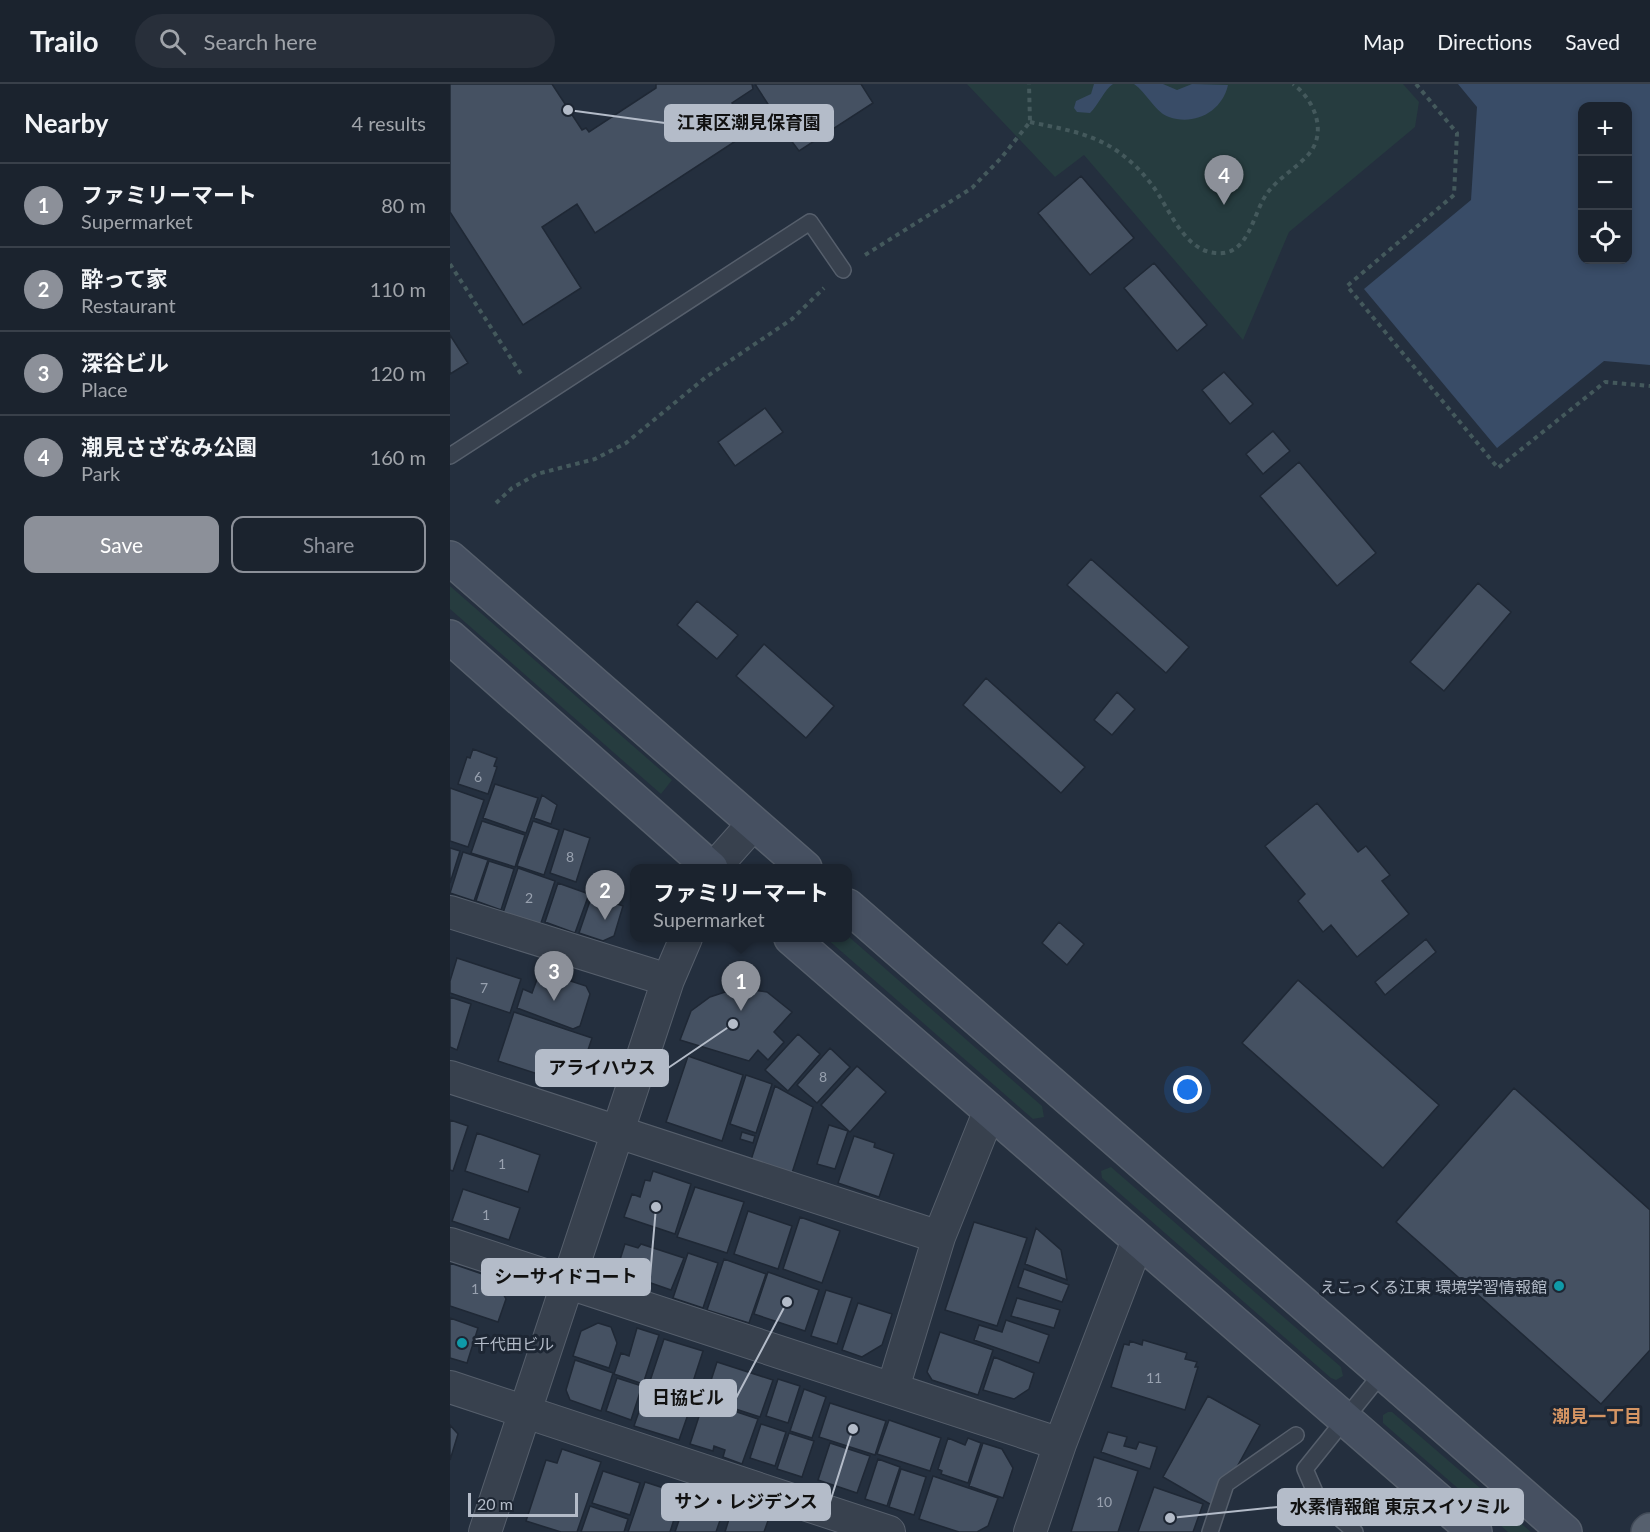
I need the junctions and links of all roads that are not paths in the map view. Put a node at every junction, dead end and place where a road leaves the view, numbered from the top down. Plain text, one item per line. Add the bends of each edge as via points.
1 (843, 270) road end
2 (450, 456) edge
3 (450, 558) edge
4 (451, 642) edge
5 (753, 824) junction
6 (708, 864) edge
7 (717, 864) edge
8 (800, 864) edge
9 (852, 909) edge
10 (450, 912) edge
11 (684, 942) edge
12 (796, 942) edge
13 (668, 980) junction
14 (450, 1077) edge
15 (990, 1110) junction
16 (619, 1132) junction
17 (939, 1237) junction
18 (1138, 1240) junction
19 (450, 1244) edge
20 (569, 1283) junction
21 (1382, 1373) junction
22 (450, 1387) edge
23 (893, 1388) junction
24 (525, 1411) junction
25 (1345, 1419) junction
26 (1296, 1435) dead end
27 (1060, 1444) junction
28 (485, 1532) edge
29 (890, 1532) edge
30 (1030, 1532) edge
31 (1210, 1532) edge
32 (1355, 1532) edge
33 (1475, 1532) edge
34 (1565, 1532) edge

1 - 2 lane via 810,222
3 - 5 street
4 - 6 street
5 - 7 street
5 - 8 street
9 - 21 street
10 - 13 street
11 - 13 street
12 - 15 street
13 - 16 street
14 - 16 street
15 - 17 street
15 - 18 street
16 - 17 street
16 - 20 street
17 - 23 street
18 - 25 street
18 - 27 street
19 - 20 street
20 - 23 street
20 - 24 street
21 - 25 lane
21 - 34 street
22 - 24 street
23 - 27 street
24 - 28 street
24 - 29 street
25 - 32 lane via 1305,1469 1318,1498
25 - 33 street
26 - 31 lane via 1226,1484
27 - 30 street

